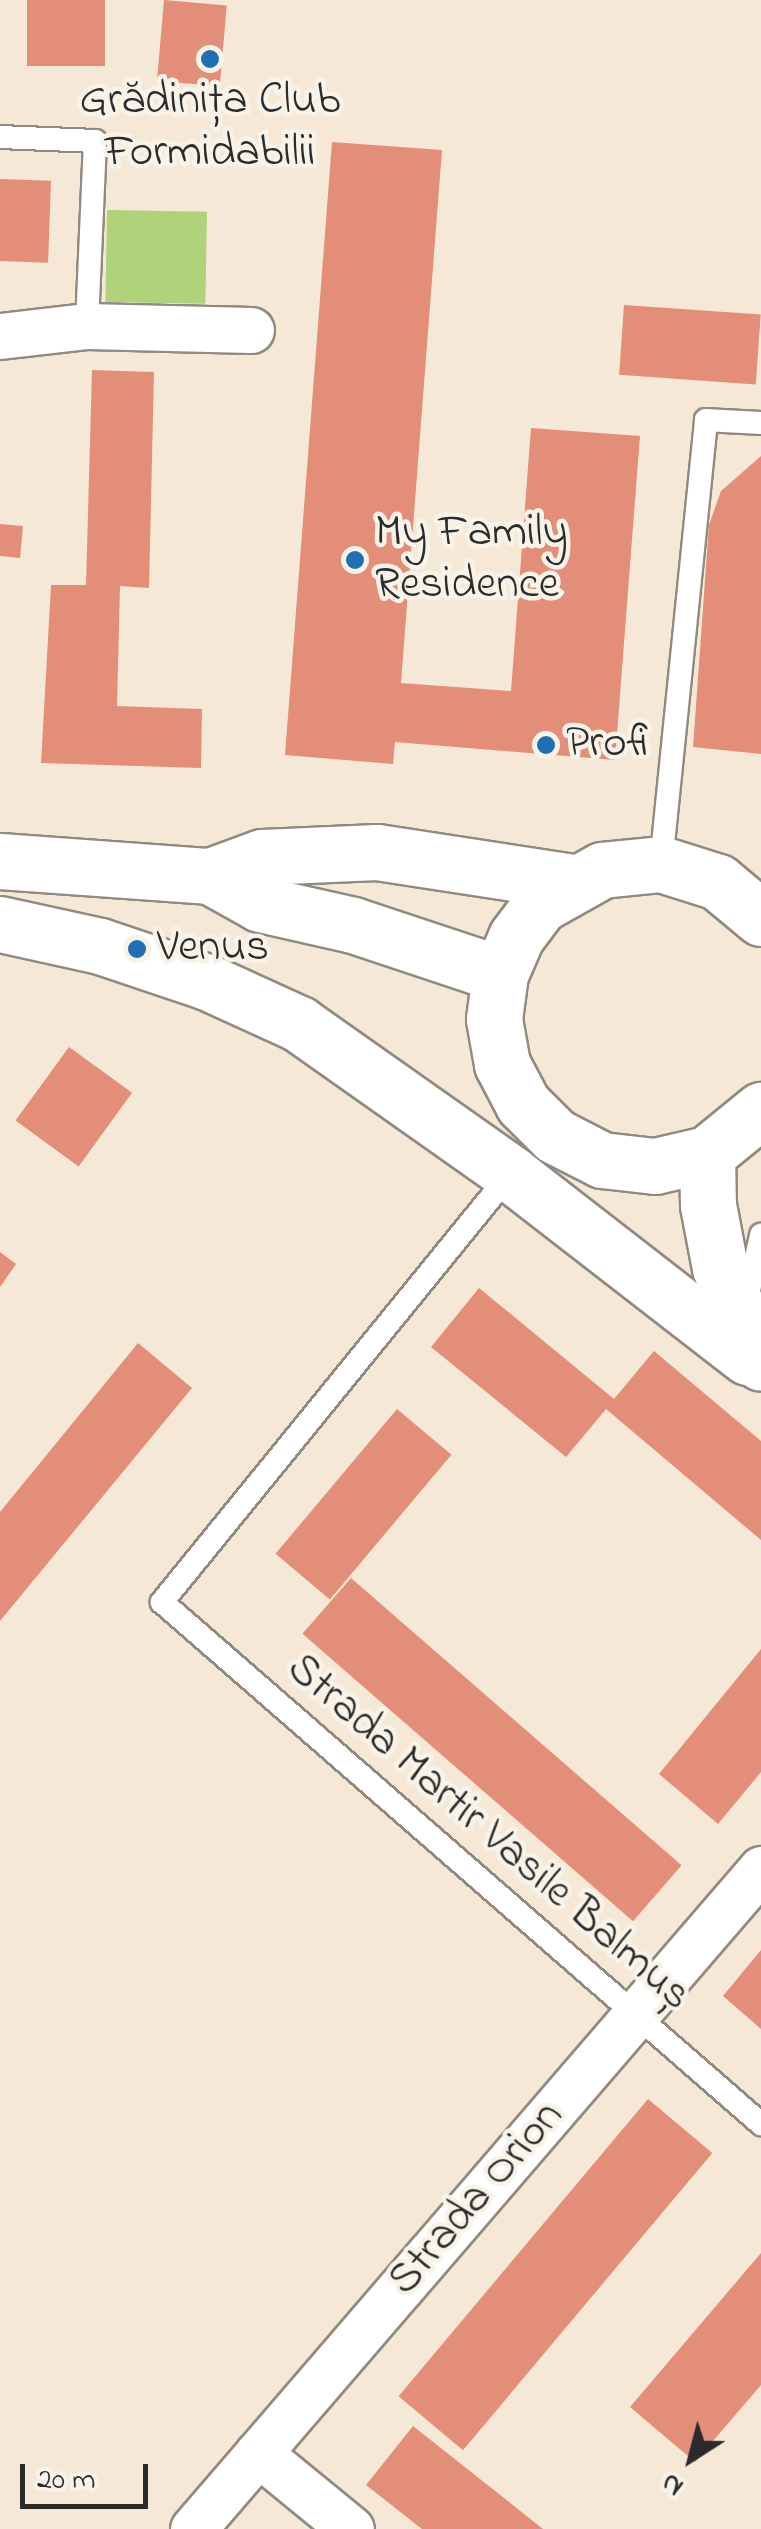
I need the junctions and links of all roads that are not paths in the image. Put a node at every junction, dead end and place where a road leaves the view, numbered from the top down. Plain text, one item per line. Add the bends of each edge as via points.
1 (0, 137) edge
2 (87, 326) junction
3 (251, 330) dead end
4 (0, 336) edge
5 (761, 423) edge
6 (0, 861) edge
7 (661, 864) junction
8 (210, 876) junction
9 (573, 882) junction
10 (761, 918) edge
11 (0, 924) edge
12 (500, 974) junction
13 (761, 1110) edge
14 (555, 1136) junction
15 (706, 1154) junction
16 (510, 1173) junction
17 (761, 1236) edge
18 (753, 1353) edge
19 (761, 1869) edge
20 (635, 2014) junction
21 (761, 2124) edge
22 (258, 2453) junction
23 (193, 2529) edge
24 (351, 2529) edge

1 - 2 lane via 95,141
2 - 3 street
2 - 4 street
5 - 7 lane via 706,420
6 - 8 main road
7 - 9 main road via 632,864
7 - 10 main road via 718,882
8 - 9 main road via 262,858 377,852
8 - 12 main road via 260,904 369,930
9 - 12 main road via 532,916
11 - 16 main road via 118,952 300,1024
12 - 14 main road via 494,1019 502,1064 523,1104
13 - 15 main road
14 - 15 main road via 602,1160 655,1166
14 - 18 main road via 629,1237
15 - 18 main road via 712,1236
16 - 18 main road
16 - 20 lane, Strada Martir Vasile Balmuș via 162,1602
17 - 18 lane
19 - 20 street, Strada Orion
20 - 21 lane, Strada Martir Vasile Balmuș
20 - 22 street, Strada Orion
22 - 23 street, Strada Orion
22 - 24 street

